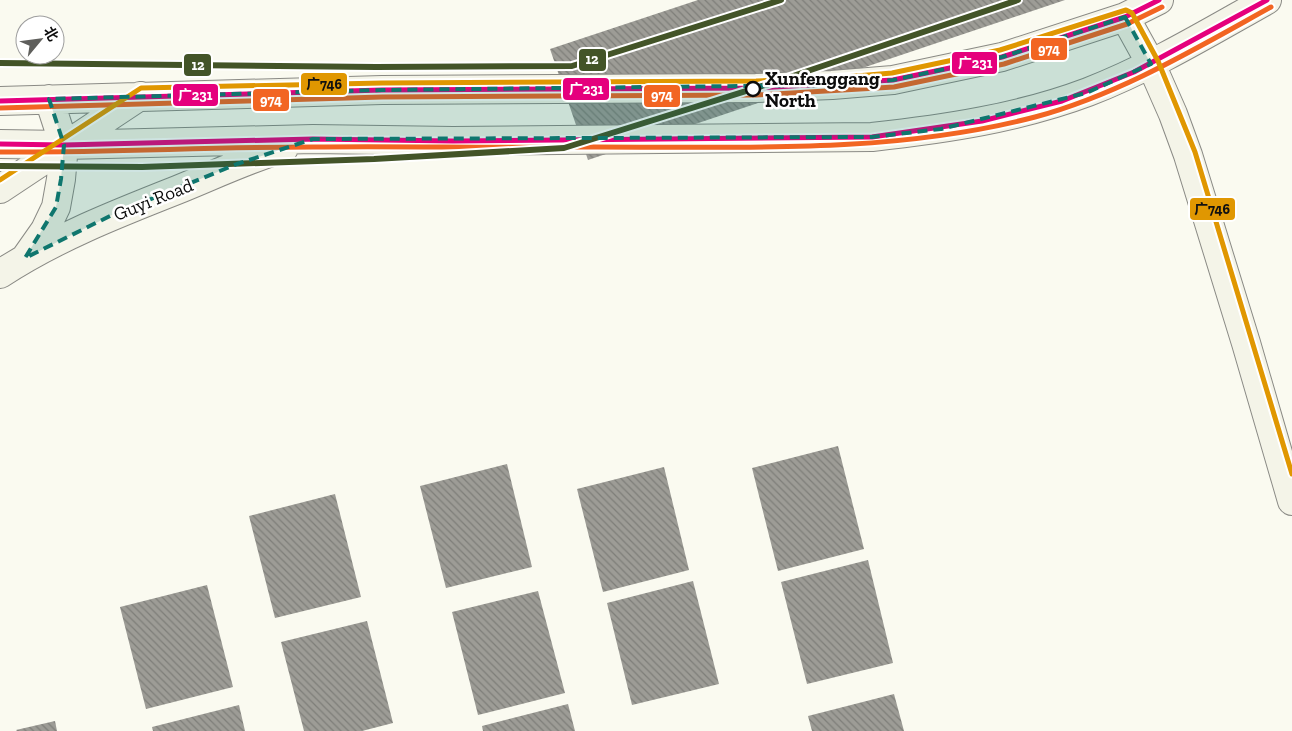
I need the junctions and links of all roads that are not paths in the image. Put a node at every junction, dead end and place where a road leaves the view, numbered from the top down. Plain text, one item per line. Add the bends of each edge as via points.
1 (1159, 0) edge
2 (1267, 0) edge
3 (1125, 16) junction
4 (1150, 64) junction
5 (142, 95) junction
6 (49, 99) junction
7 (0, 100) edge
8 (313, 139) junction
9 (0, 144) edge
10 (64, 145) junction
11 (0, 189) edge
12 (25, 258) junction
13 (0, 274) edge
14 (1292, 501) edge

1 - 3 main road
2 - 4 main road
3 - 4 main road
3 - 5 main road via 993,59 894,80 832,86
4 - 8 main road via 1086,92 1016,113 941,130 872,137 453,141
4 - 14 main road via 1173,114 1208,218
5 - 6 main road
5 - 10 main road
6 - 7 main road
6 - 10 main road
8 - 10 main road
8 - 12 main road, Guyi Road via 237,164 112,215
9 - 10 main road
10 - 11 main road
10 - 12 main road via 56,208
12 - 13 main road, Guyi Road

